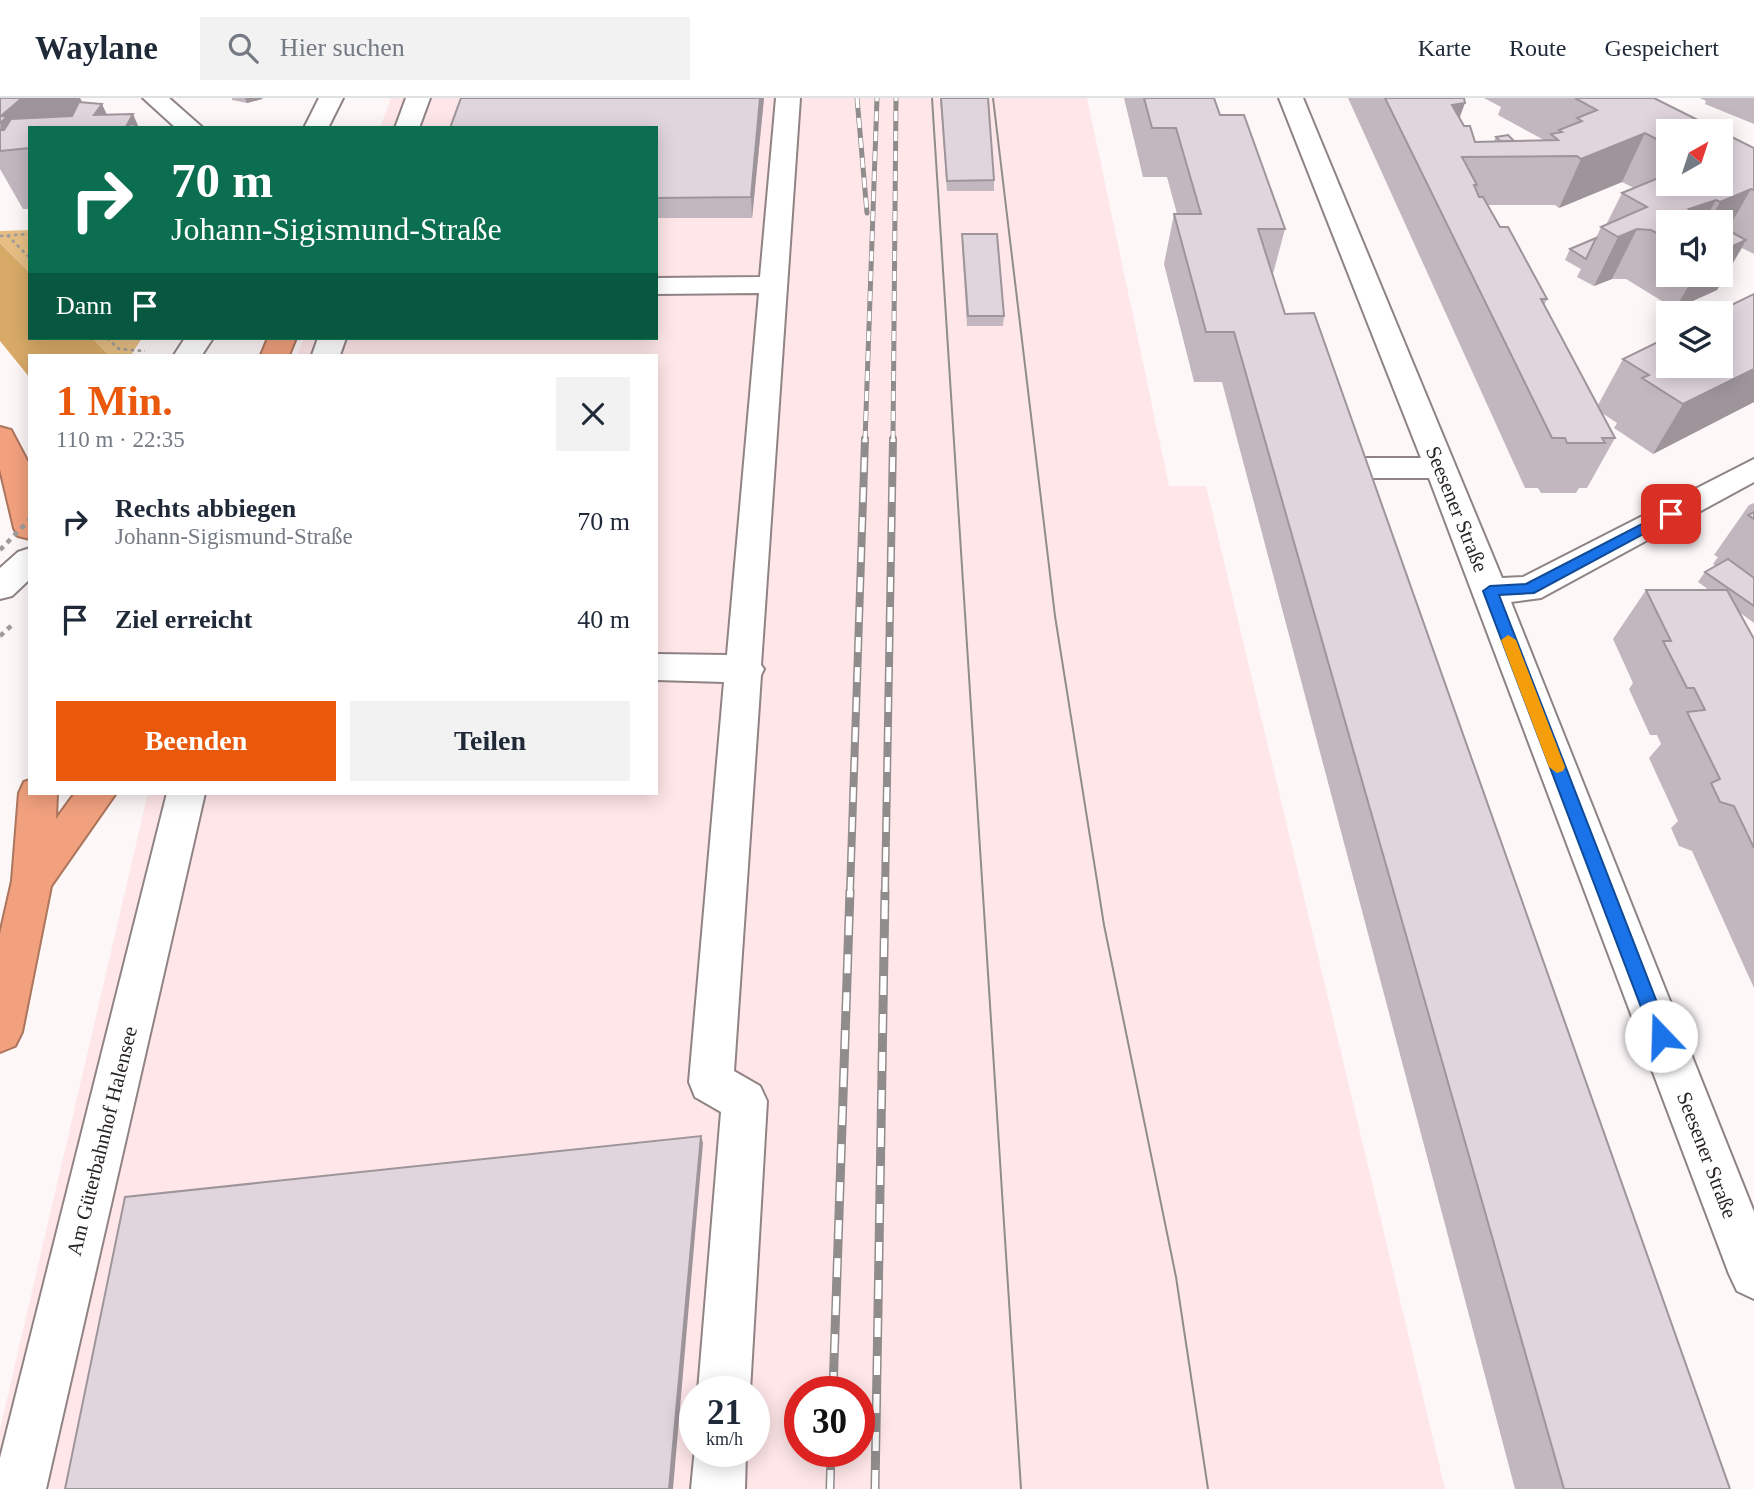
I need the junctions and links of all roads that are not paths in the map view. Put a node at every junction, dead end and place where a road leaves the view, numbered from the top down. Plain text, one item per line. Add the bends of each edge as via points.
1 (155, 98) edge
2 (331, 98) edge
3 (418, 98) edge
4 (788, 98) edge
5 (1291, 98) edge
6 (189, 126) edge
7 (317, 126) edge
8 (408, 126) edge
9 (775, 285) junction
10 (658, 286) edge
11 (0, 437) edge
12 (1333, 468) edge
13 (1440, 468) junction
14 (1754, 469) edge
15 (28, 519) edge
16 (28, 562) edge
17 (0, 587) edge
18 (1490, 591) junction
19 (658, 667) edge
20 (746, 668) junction
21 (38, 795) edge
22 (96, 795) edge
23 (186, 795) edge
24 (32, 881) junction
25 (0, 1032) edge
26 (1739, 1201) edge
27 (1754, 1274) edge
28 (725, 1376) edge
29 (719, 1467) edge
30 (19, 1489) edge
31 (718, 1489) edge

1 - 6 street
2 - 7 street
3 - 8 street
4 - 9 street
5 - 13 street, Seesener Straße
9 - 10 street
9 - 20 street
11 - 15 highway via 18,474
12 - 13 street
13 - 18 street, Seesener Straße
14 - 18 street via 1529,589
16 - 17 street
18 - 26 street, Seesener Straße
19 - 20 street
20 - 28 street via 711,1082 744,1101
21 - 24 highway
22 - 24 highway
23 - 30 street, Am Güterbahnhof Halensee
24 - 25 highway
26 - 27 street, Seesener Straße
29 - 31 street

